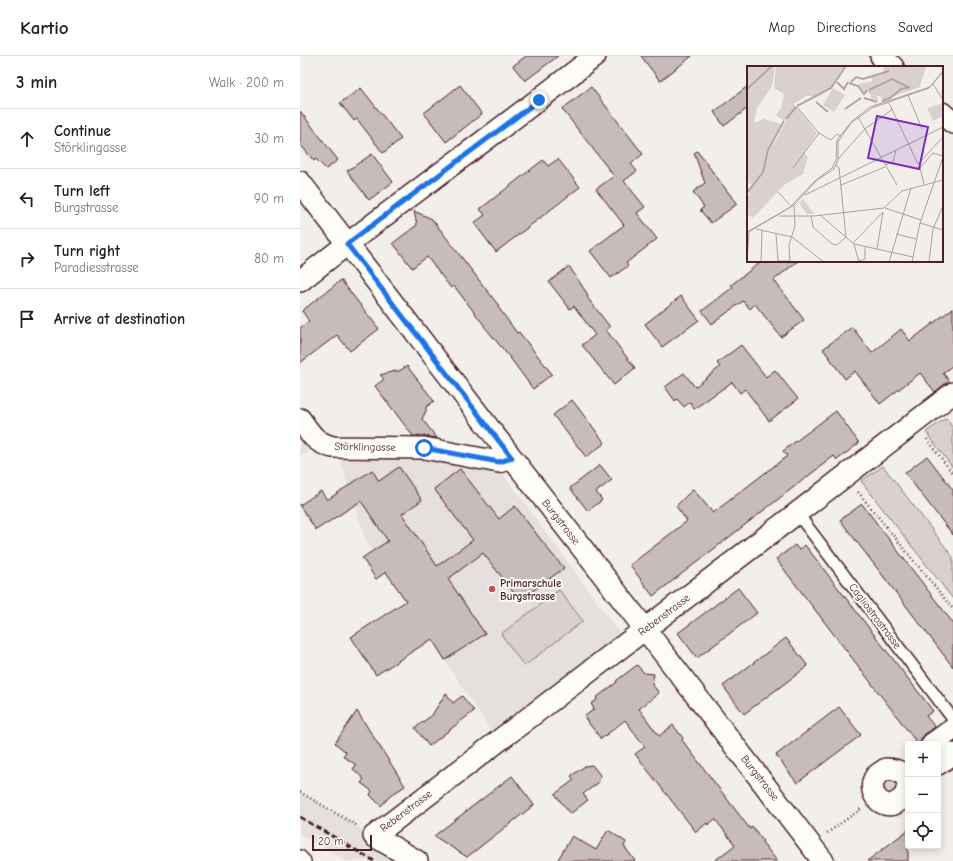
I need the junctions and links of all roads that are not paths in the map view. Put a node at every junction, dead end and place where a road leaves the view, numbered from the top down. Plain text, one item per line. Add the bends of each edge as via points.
1 (595, 56) edge
2 (881, 56) edge
3 (892, 66) edge
4 (943, 113) edge
5 (953, 123) edge
6 (300, 182) edge
7 (347, 244) junction
8 (300, 281) edge
9 (953, 393) edge
10 (300, 419) edge
11 (512, 458) junction
12 (797, 513) junction
13 (645, 629) junction
14 (953, 719) edge
15 (953, 729) edge
16 (936, 741) edge
17 (953, 754) edge
18 (941, 762) edge
19 (300, 856) edge
20 (305, 861) edge
21 (417, 861) edge
22 (823, 861) edge

1 - 7 street
2 - 3 street
4 - 5 street
6 - 7 street, Burgstrasse
7 - 8 street
7 - 11 street, Burgstrasse
9 - 12 street, Rebenstrasse
10 - 11 street, Störklingasse via 320,443 333,447 424,448 499,462
11 - 13 street, Burgstrasse
12 - 13 street, Rebenstrasse
12 - 14 lane, Cagliostrostrasse
13 - 21 street, Rebenstrasse via 374,836
13 - 22 street, Burgstrasse
15 - 16 street
17 - 18 street
19 - 20 lane

